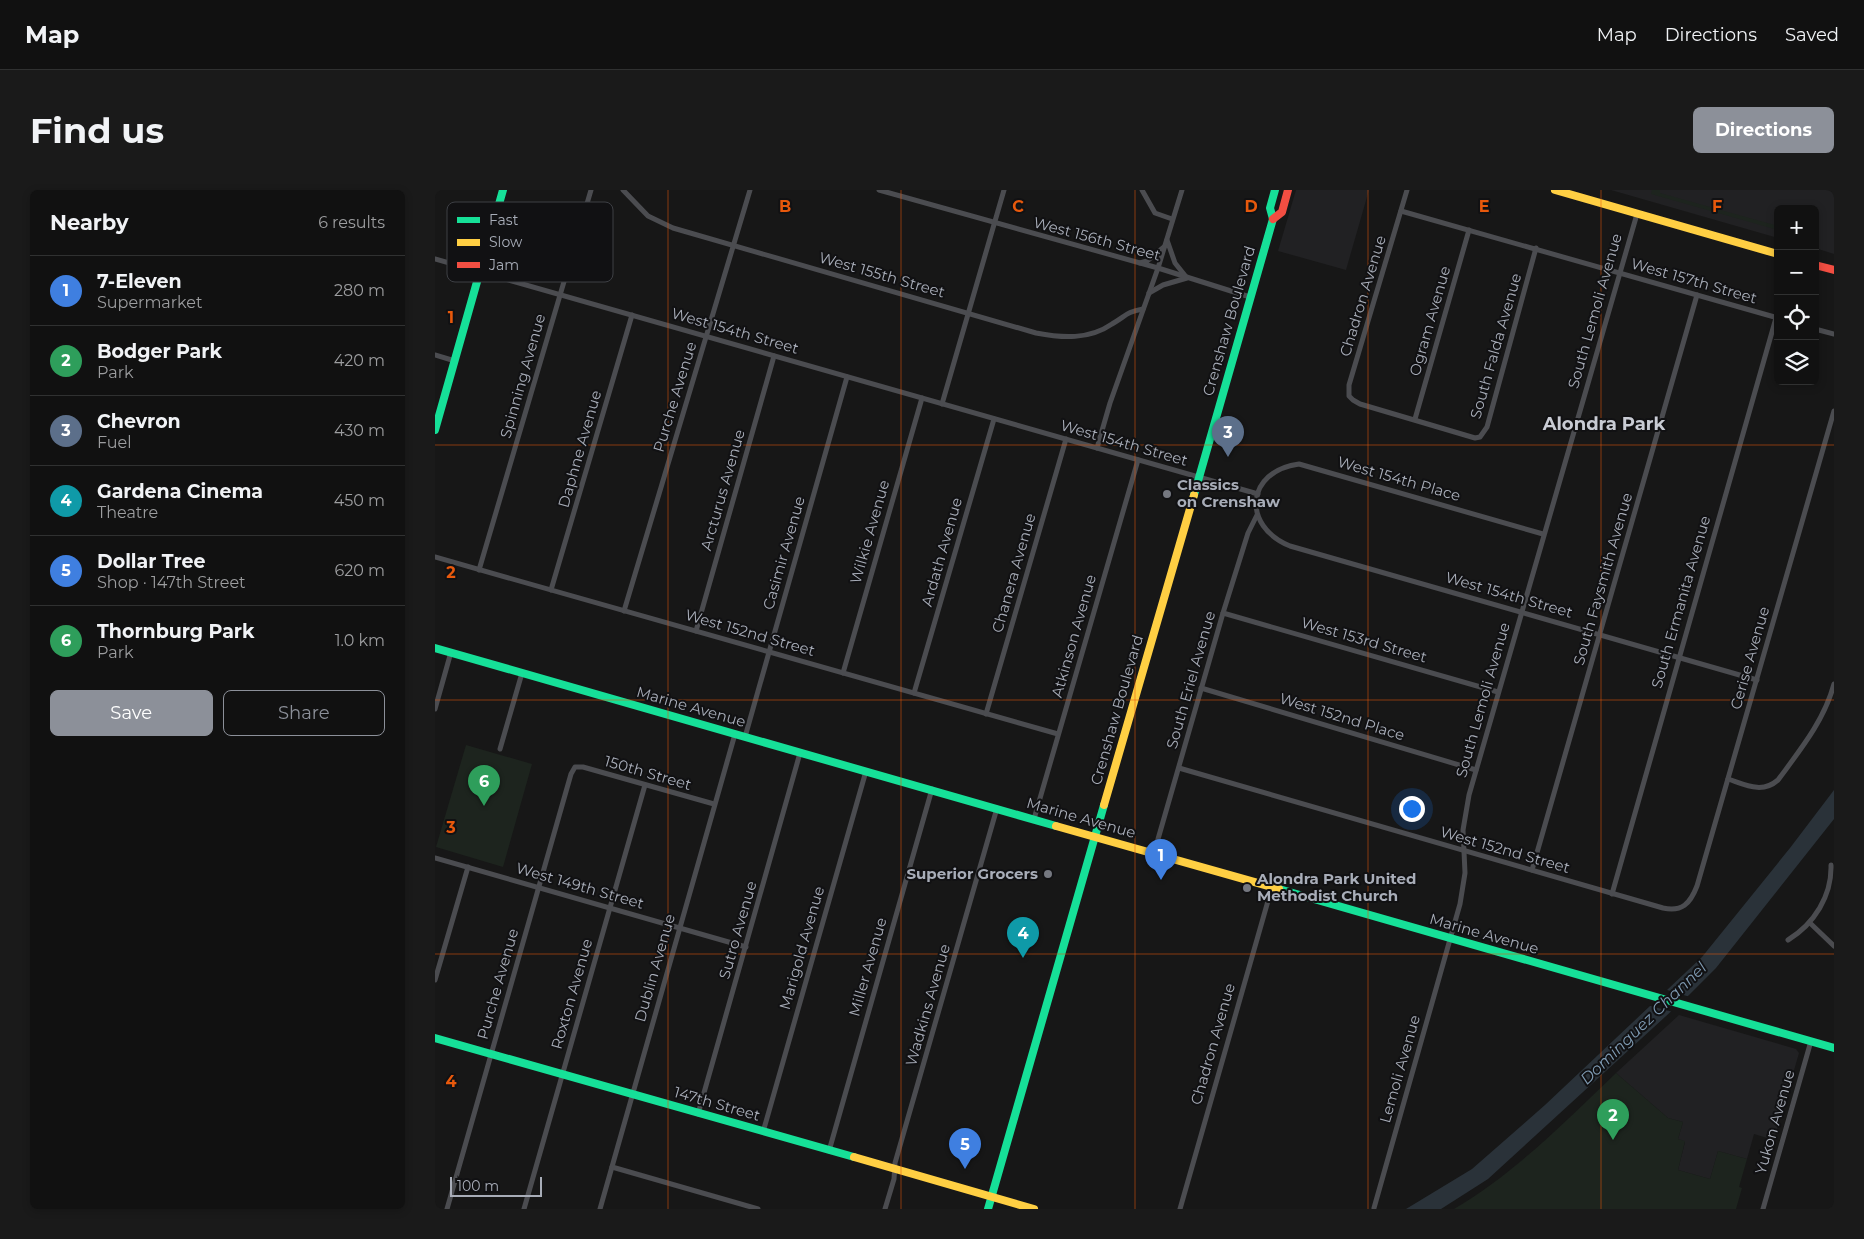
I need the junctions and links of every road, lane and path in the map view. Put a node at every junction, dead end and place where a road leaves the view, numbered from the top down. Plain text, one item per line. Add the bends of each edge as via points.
1 (623, 190) edge
2 (750, 190) edge
3 (879, 190) edge
4 (1004, 190) edge
5 (1143, 190) edge
6 (1182, 190) edge
7 (1275, 190) edge
8 (1288, 190) edge
9 (1407, 190) edge
10 (1555, 190) edge
11 (1401, 211) junction
12 (1637, 214) junction
13 (1172, 219) junction
14 (1273, 219) junction
15 (994, 223) junction
16 (1469, 230) junction
17 (1167, 238) junction
18 (733, 246) junction
19 (1164, 247) junction
20 (1536, 248) junction
21 (1774, 253) edge
22 (1140, 263) junction
23 (1819, 266) edge
24 (1158, 268) junction
25 (1834, 270) edge
26 (1619, 273) junction
27 (1187, 278) junction
28 (477, 282) edge
29 (515, 282) edge
30 (565, 282) edge
31 (1149, 293) junction
32 (561, 295) junction
33 (1697, 295) junction
34 (1250, 297) junction
35 (1143, 309) junction
36 (968, 313) junction
37 (632, 315) junction
38 (1774, 317) edge
39 (1774, 328) edge
40 (1819, 330) edge
41 (1834, 334) edge
42 (706, 336) junction
43 (435, 355) edge
44 (774, 356) junction
45 (455, 361) junction
46 (847, 376) junction
47 (921, 398) junction
48 (942, 404) junction
49 (1834, 411) edge
50 (994, 418) junction
51 (1415, 419) junction
52 (435, 430) edge
53 (1066, 439) junction
54 (1097, 448) junction
55 (1138, 460) junction
56 (1199, 477) junction
57 (1258, 494) junction
58 (1257, 515) junction
59 (1543, 534) junction
60 (435, 557) edge
61 (479, 570) junction
62 (551, 590) junction
63 (624, 611) junction
64 (1521, 611) junction
65 (1223, 613) junction
66 (696, 631) junction
67 (1600, 634) junction
68 (435, 648) edge
69 (451, 652) junction
70 (769, 652) junction
71 (1678, 657) junction
72 (522, 673) junction
73 (843, 673) junction
74 (1757, 680) junction
75 (1834, 684) edge
76 (1201, 688) junction
77 (1498, 692) junction
78 (914, 693) junction
79 (435, 710) edge
80 (986, 714) junction
81 (735, 734) junction
82 (1058, 734) junction
83 (745, 737) junction
84 (500, 749) dead end
85 (801, 753) junction
86 (575, 767) joint
87 (1179, 768) junction
88 (1476, 770) junction
89 (866, 771) junction
90 (1728, 780) junction
91 (645, 785) junction
92 (932, 790) junction
93 (715, 804) junction
94 (997, 808) junction
95 (1034, 819) junction
96 (1095, 836) junction
97 (1463, 851) junction
98 (1154, 853) junction
99 (435, 858) edge
100 (1831, 865) dead end
101 (467, 867) junction
102 (1532, 870) junction
103 (538, 887) junction
104 (1272, 887) junction
105 (1612, 894) junction
106 (1681, 907) joint
107 (610, 908) junction
108 (1809, 923) junction
109 (679, 928) junction
110 (1451, 938) junction
111 (1788, 940) dead end
112 (1834, 946) edge
113 (746, 947) junction
114 (435, 980) edge
115 (435, 1038) edge
116 (1811, 1041) junction
117 (1834, 1048) edge
118 (491, 1053) junction
119 (562, 1074) junction
120 (632, 1094) junction
121 (698, 1114) junction
122 (763, 1132) junction
123 (829, 1151) junction
124 (612, 1167) junction
125 (895, 1170) junction
126 (992, 1198) junction
127 (1374, 1208) dead end
128 (447, 1209) edge
129 (524, 1209) edge
130 (600, 1209) edge
131 (758, 1209) edge
132 (885, 1209) edge
133 (989, 1209) edge
134 (1033, 1209) edge
135 (1180, 1209) edge
136 (1763, 1209) edge

1 - 18 street, West 155th Street via 641,211 659,223
2 - 18 street, Purche Avenue
3 - 15 street, West 156th Street
4 - 15 street
5 - 13 street via 1155,213
6 - 13 street
7 - 14 main road, Crenshaw Boulevard via 1270,208
8 - 14 main road, Crenshaw Boulevard via 1282,212
9 - 11 street, Chadron Avenue
10 - 12 main road
11 - 16 street, West 157th Street
11 - 51 street, Chadron Avenue via 1349,385 1349,396 1360,404
12 - 21 main road
12 - 26 street, South Lemoli Avenue
13 - 17 street
14 - 34 main road, Crenshaw Boulevard
15 - 22 street, West 156th Street
15 - 36 street
16 - 20 street, West 157th Street
16 - 51 street, Ogram Avenue
17 - 19 street
17 - 27 street via 1173,258
18 - 36 street, West 155th Street
18 - 42 street, Purche Avenue
19 - 22 street
19 - 24 street
20 - 26 street, West 157th Street
20 - 51 street, South Falda Avenue via 1487,427 1480,437
22 - 24 street, West 156th Street
23 - 25 main road
24 - 27 street, West 156th Street
24 - 31 street
26 - 33 street, West 157th Street
26 - 59 street, South Lemoli Avenue
27 - 31 street
27 - 34 street, West 156th Street
28 - 45 main road
29 - 32 street, West 154th Street
30 - 32 street, Spinning Avenue
31 - 35 street
32 - 37 street, West 154th Street
32 - 61 street, Spinning Avenue
33 - 38 street, West 157th Street
33 - 67 street, South Faysmith Avenue
34 - 56 main road, Crenshaw Boulevard
35 - 36 street, West 155th Street via 1129,312 1101,330 1067,338 1036,333
35 - 54 street
36 - 48 street
37 - 42 street, West 154th Street
37 - 62 street, Daphne Avenue
39 - 71 street, South Ermanita Avenue
40 - 41 street
42 - 44 street, West 154th Street
42 - 63 street, Purche Avenue
43 - 45 street
44 - 46 street, West 154th Street
44 - 66 street, Arcturus Avenue
45 - 52 main road
46 - 47 street, West 154th Street
46 - 70 street, Casimir Avenue
47 - 48 street, West 154th Street
47 - 73 street, Wilkie Avenue
48 - 50 street, West 154th Street
49 - 74 street, Cerise Avenue
50 - 53 street, West 154th Street
50 - 78 street, Ardath Avenue
53 - 54 street, West 154th Street
53 - 80 street, Chanera Avenue
54 - 55 street, West 154th Street
55 - 56 street, West 154th Street
55 - 82 street, Atkinson Avenue
56 - 57 street, West 154th Street
56 - 96 main road, Crenshaw Boulevard
57 - 58 street
57 - 59 street, West 154th Place via 1266,479 1276,471 1299,464
58 - 64 street, West 154th Street via 1269,534 1290,546
58 - 65 street, South Eriel Avenue via 1248,533
59 - 64 street, South Lemoli Avenue
60 - 61 street, West 152nd Street
61 - 62 street, West 152nd Street
62 - 63 street, West 152nd Street
63 - 66 street, West 152nd Street
64 - 67 street, West 154th Street
64 - 77 street, South Lemoli Avenue
65 - 76 street, South Eriel Avenue
65 - 77 street, West 153rd Street
66 - 70 street, West 152nd Street
67 - 71 street, West 154th Street
67 - 102 street, South Faysmith Avenue
68 - 69 main road, Marine Avenue
69 - 72 main road, Marine Avenue
69 - 79 street
70 - 73 street, West 152nd Street
70 - 83 street, Casimir Avenue
71 - 74 street, West 154th Street
71 - 105 street, South Ermanita Avenue
72 - 81 main road, Marine Avenue
72 - 84 street
73 - 78 street, West 152nd Street
74 - 90 street, Cerise Avenue
75 - 90 street via 1812,733 1778,780 1762,788
76 - 87 street, South Eriel Avenue
76 - 88 street, West 152nd Place
77 - 88 street, South Lemoli Avenue
78 - 80 street, West 152nd Street
80 - 82 street, West 152nd Street
81 - 83 main road, Marine Avenue
81 - 93 street, Dublin Avenue
82 - 95 street, Atkinson Avenue
83 - 85 main road, Marine Avenue
85 - 89 main road, Marine Avenue
85 - 113 street, Sutro Avenue
86 - 91 street, 150th Street via 583,766
86 - 103 street, Purche Avenue
87 - 97 street, West 152nd Street
87 - 98 street, South Eriel Avenue
88 - 97 street, South Lemoli Avenue via 1466,807
89 - 92 main road, Marine Avenue
89 - 122 street, Marigold Avenue
90 - 106 street, Cerise Avenue via 1697,886 1690,900
91 - 93 street, 150th Street
91 - 107 street, Roxton Avenue
92 - 94 main road, Marine Avenue
92 - 123 street, Miller Avenue
93 - 109 street, Dublin Avenue
94 - 95 main road, Marine Avenue
94 - 125 street, Wadkins Avenue
95 - 96 main road, Marine Avenue
96 - 98 main road, Marine Avenue
96 - 126 main road, Crenshaw Boulevard
97 - 102 street, West 152nd Street
97 - 110 street, South Lemoli Avenue via 1463,894
98 - 104 main road, Marine Avenue
99 - 101 street, West 149th Street
100 - 108 street via 1829,888
101 - 103 street, West 149th Street
101 - 114 street
102 - 105 street, West 152nd Street
103 - 107 street, West 149th Street
103 - 118 street, Purche Avenue
104 - 110 main road, Marine Avenue
104 - 135 street, Chadron Avenue
105 - 106 street, West 152nd Street via 1663,908 1675,910
107 - 109 street, West 149th Street
107 - 119 street, Roxton Avenue
108 - 111 street
108 - 112 street
109 - 113 street, West 149th Street
109 - 120 street, Dublin Avenue
110 - 116 main road, Marine Avenue
110 - 127 street, Lemoli Avenue
113 - 121 street, Sutro Avenue
115 - 118 main road, 147th Street
116 - 117 main road, Marine Avenue
116 - 136 street, Yukon Avenue
118 - 119 main road, 147th Street
118 - 128 street, Purche Avenue
119 - 120 main road, 147th Street
119 - 129 street, Roxton Avenue
120 - 121 main road, 147th Street
120 - 124 street, Dublin Avenue
121 - 122 main road, 147th Street
122 - 123 main road, 147th Street
123 - 125 main road, 147th Street
124 - 130 street, Dublin Avenue
124 - 131 street
125 - 126 main road, 147th Street
125 - 132 street, Wadkins Avenue
126 - 133 main road, Crenshaw Boulevard
126 - 134 main road, 147th Street

